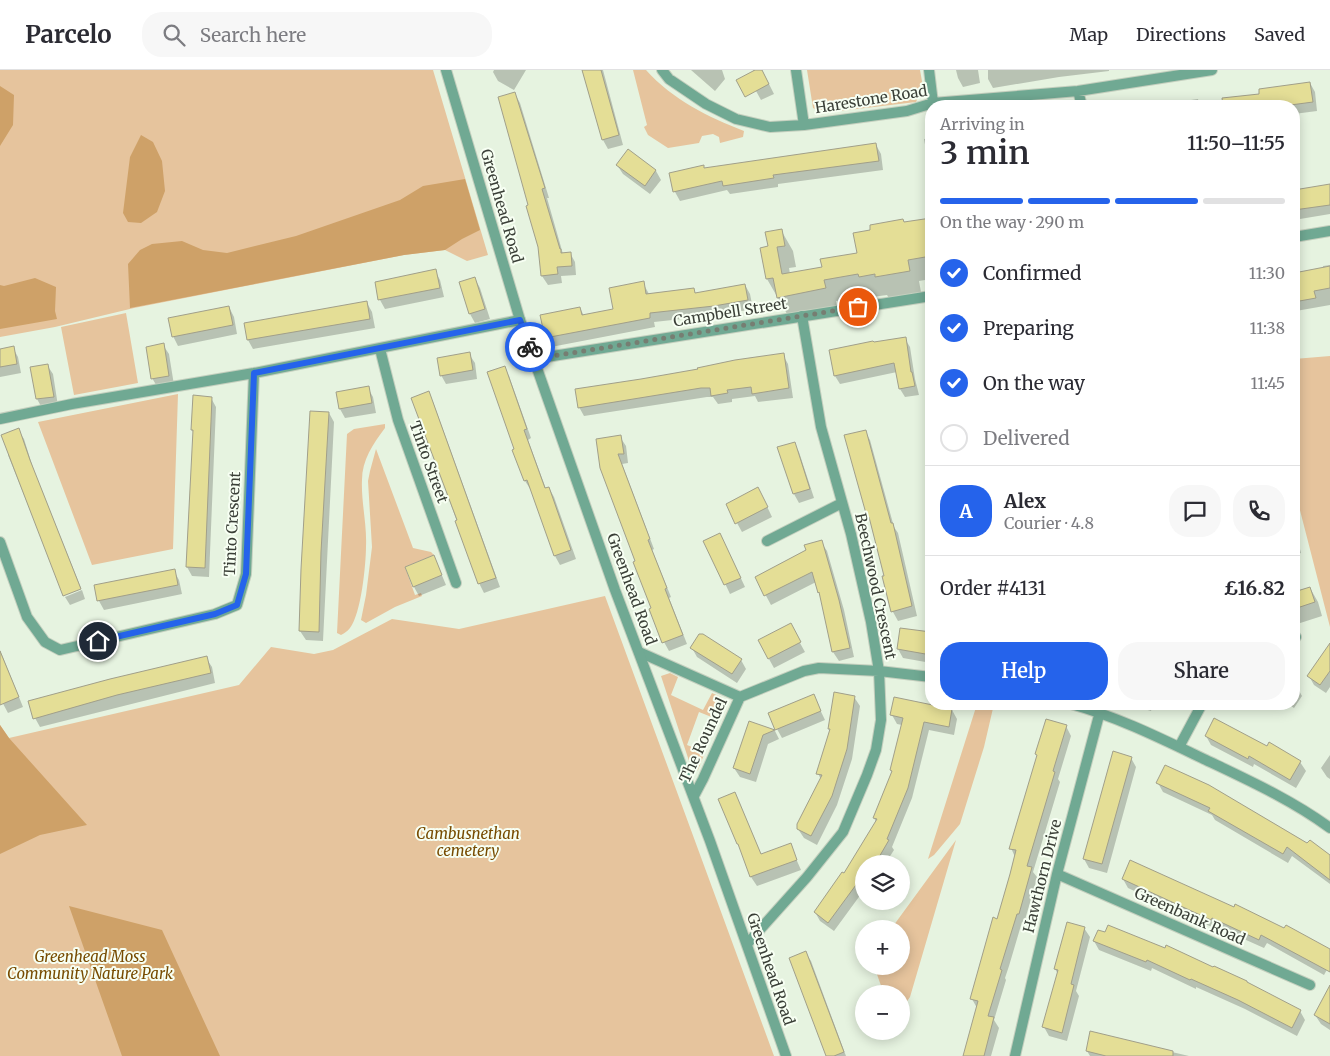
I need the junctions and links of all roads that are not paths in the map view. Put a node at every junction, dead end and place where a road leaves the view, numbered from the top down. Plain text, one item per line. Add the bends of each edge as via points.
1 (446, 70) edge
2 (662, 70) edge
3 (796, 70) edge
4 (928, 70) edge
5 (1212, 70) edge
6 (1078, 91) junction
7 (932, 100) edge
8 (978, 100) edge
9 (1080, 100) edge
10 (925, 106) edge
11 (804, 125) junction
12 (1330, 231) edge
13 (1300, 236) edge
14 (925, 297) edge
15 (802, 316) junction
16 (520, 320) junction
17 (380, 349) junction
18 (534, 359) junction
19 (254, 373) junction
20 (0, 419) edge
21 (842, 503) junction
22 (767, 541) dead end
23 (0, 542) edge
24 (456, 583) dead end
25 (639, 652) junction
26 (879, 671) junction
27 (925, 676) edge
28 (740, 697) junction
29 (1100, 710) edge
30 (1105, 710) edge
31 (1199, 710) edge
32 (1179, 747) junction
33 (694, 796) junction
34 (1330, 828) edge
35 (1057, 874) junction
36 (747, 944) junction
37 (1310, 986) dead end
38 (786, 1056) edge
39 (1016, 1056) edge

1 - 16 street, Greenhead Road
2 - 11 street, Harestone Road via 706,104 736,119 770,127
3 - 11 street
4 - 7 street
5 - 6 street, Harestone Road
6 - 8 street, Harestone Road
6 - 9 street
10 - 11 street, Harestone Road
12 - 13 street
14 - 15 street, Campbell Street
15 - 18 street, Campbell Street
15 - 21 street, Beechwood Crescent via 821,428
16 - 17 street
16 - 18 street, Greenhead Road
17 - 19 street
17 - 24 street, Tinto Street via 398,420
18 - 25 street, Greenhead Road
19 - 20 street
19 - 23 street, Tinto Crescent via 246,574 237,605 215,614 60,650 45,642 27,617
21 - 22 street
21 - 26 street, Beechwood Crescent via 871,622
25 - 28 street, The Roundel
25 - 33 street, Greenhead Road
26 - 27 street, The Roundel
26 - 28 street, The Roundel via 819,668
26 - 36 street, Beechwood Crescent via 882,720 876,750 843,832
28 - 33 street, The Roundel
29 - 35 street, Hawthorn Drive
30 - 32 street
31 - 32 street
32 - 34 street via 1262,787
33 - 36 street, Greenhead Road
35 - 37 street, Greenbank Road
35 - 39 street, Hawthorn Drive
36 - 38 street, Greenhead Road

